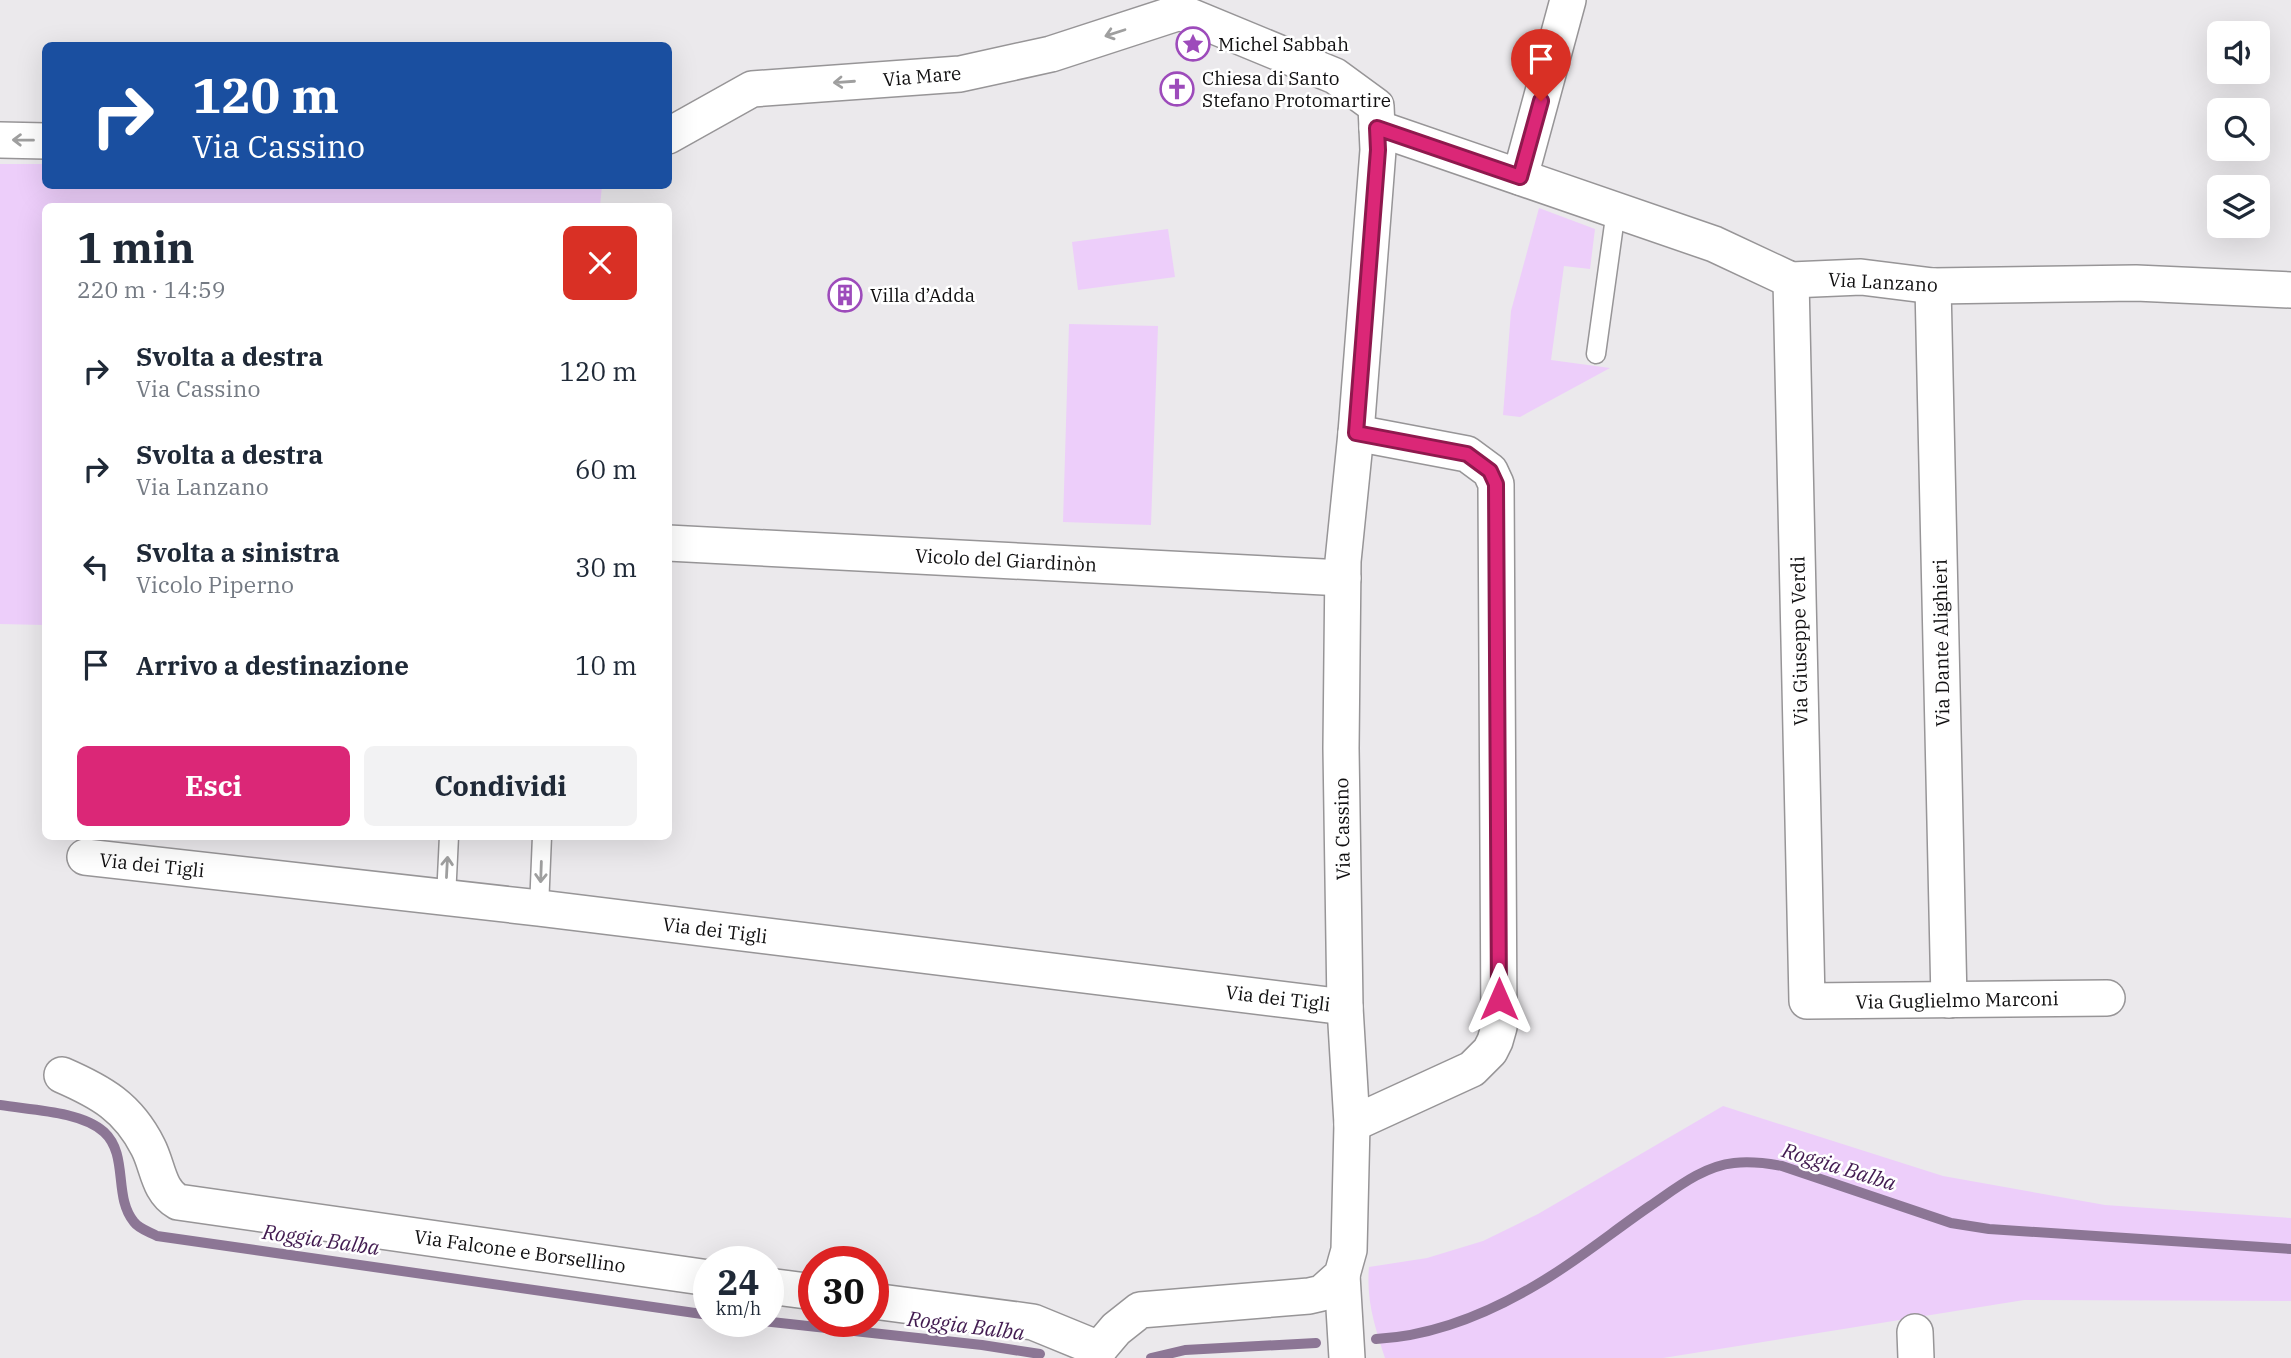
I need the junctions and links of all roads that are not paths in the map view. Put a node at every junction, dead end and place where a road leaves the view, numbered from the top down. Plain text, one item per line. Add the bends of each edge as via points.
1 (1568, 0) edge
2 (1177, 6) edge
3 (1376, 117) junction
4 (672, 134) edge
5 (0, 140) edge
6 (42, 141) edge
7 (1520, 177) junction
8 (1616, 210) junction
9 (1791, 280) junction
10 (1933, 286) junction
11 (2291, 289) edge
12 (1596, 354) dead end
13 (1356, 433) junction
14 (672, 543) edge
15 (1343, 578) junction
16 (449, 840) edge
17 (542, 840) edge
18 (85, 857) dead end
19 (446, 898) junction
20 (539, 908) junction
21 (2107, 998) dead end
22 (1949, 1000) junction
23 (1807, 1001) joint
24 (1345, 1007) junction
25 (62, 1075) dead end
26 (1352, 1124) junction
27 (1342, 1275) junction
28 (693, 1276) edge
29 (889, 1303) edge
30 (1097, 1353) edge
31 (1347, 1358) edge

1 - 7 street
2 - 3 street, Via Lanzano via 1335,76
2 -> 4 street, Via Mare via 1051,54 960,74 752,89
3 - 7 street, Via Lanzano
3 - 13 street, Via Cassino via 1378,150
6 -> 5 street
7 - 8 street, Via Lanzano
8 - 9 street, Via Lanzano via 1714,244
8 - 12 lane
9 - 10 street, Via Lanzano via 1861,277
9 - 23 street, Via Giuseppe Verdi
10 - 11 street, Via Lanzano via 2136,283
10 - 22 street, Via Dante Alighieri
13 - 15 street, Via Cassino
13 - 26 street via 1467,454 1490,471 1496,484 1499,1027 1490,1051 1472,1069
14 - 15 street, Vicolo del Giardinòn
15 - 24 street, Via Cassino
19 -> 16 lane
17 -> 20 lane
18 - 19 street, Via dei Tigli
19 - 20 street, Via dei Tigli
20 - 24 street, Via dei Tigli
21 - 22 street, Via Guglielmo Marconi
22 - 23 street, Via Guglielmo Marconi
24 - 26 street, Via Cassino
25 - 28 street, Via Falcone e Borsellino via 117,1104 148,1147 168,1197 178,1202
26 - 27 street, Via Cassino via 1349,1250
27 - 30 street via 1322,1293 1309,1296 1140,1310 1116,1329
27 - 31 street, Via Cassino
29 - 30 street via 1033,1322

